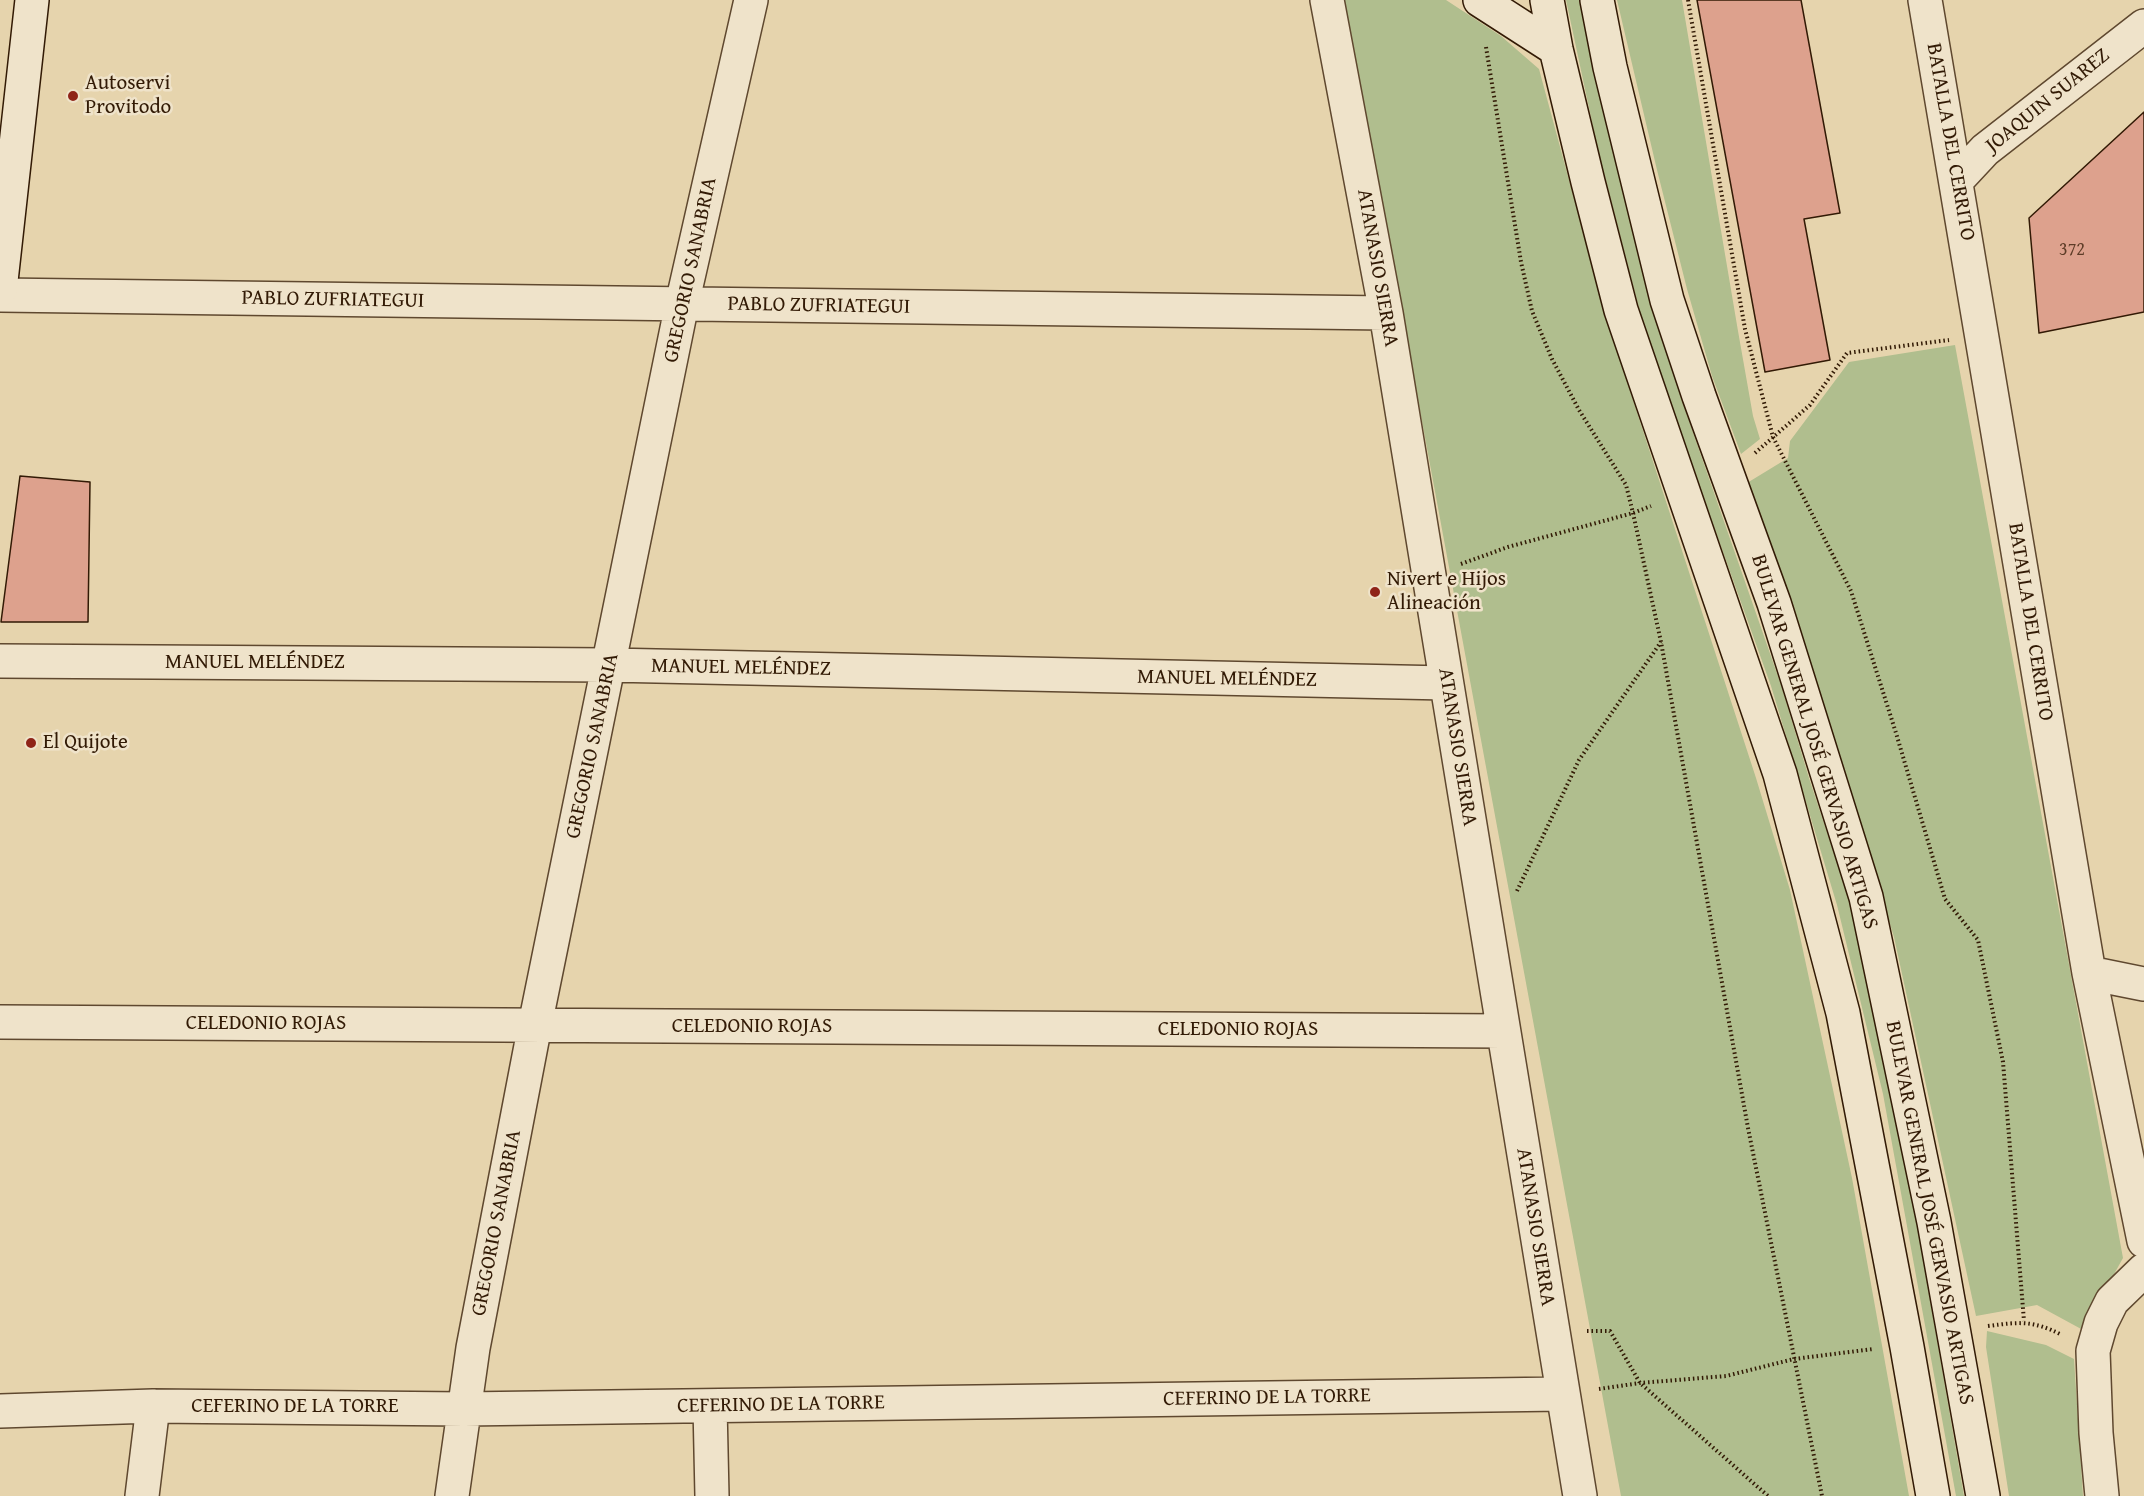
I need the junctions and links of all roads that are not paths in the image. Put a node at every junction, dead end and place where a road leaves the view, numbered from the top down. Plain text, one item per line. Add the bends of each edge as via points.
1 (32, 0) edge
2 (752, 0) edge
3 (1328, 0) edge
4 (1480, 0) edge
5 (1548, 0) edge
6 (1597, 0) edge
7 (1925, 0) edge
8 (2144, 26) edge
9 (1556, 49) junction
10 (1957, 180) junction
11 (0, 290) edge
12 (0, 296) edge
13 (682, 304) junction
14 (1386, 314) junction
15 (0, 662) edge
16 (610, 665) junction
17 (1446, 683) junction
18 (2089, 972) junction
19 (2144, 984) edge
20 (0, 1022) edge
21 (535, 1025) junction
22 (1503, 1031) junction
23 (2144, 1241) edge
24 (2144, 1270) edge
25 (1562, 1394) junction
26 (153, 1406) junction
27 (710, 1406) junction
28 (464, 1409) junction
29 (0, 1411) edge
30 (142, 1496) edge
31 (452, 1496) edge
32 (712, 1496) edge
33 (1580, 1496) edge
34 (1933, 1496) edge
35 (1983, 1496) edge
36 (2102, 1496) edge

1 - 11 street
2 - 13 street, GREGORIO SANABRIA
3 - 14 street, ATANASIO SIERRA
4 - 9 street
5 - 9 street, BULEVAR GENERAL JOSÉ GERVASIO ARTIGAS
6 - 35 street, BULEVAR GENERAL JOSÉ GERVASIO ARTIGAS via 1667,300 1774,603 1866,897 1934,1222
7 - 10 street, BATALLA DEL CERRITO
8 - 10 street, JOAQUIN SUAREZ via 1985,150
9 - 34 street, BULEVAR GENERAL JOSÉ GERVASIO ARTIGAS via 1621,310 1780,774 1843,1013
10 - 18 street, BATALLA DEL CERRITO
12 - 13 street, PABLO ZUFRIATEGUI
13 - 14 street, PABLO ZUFRIATEGUI
13 - 16 street, GREGORIO SANABRIA
14 - 17 street, ATANASIO SIERRA
15 - 16 street, MANUEL MELÉNDEZ
16 - 17 street, MANUEL MELÉNDEZ
16 - 21 street, GREGORIO SANABRIA
17 - 22 street, ATANASIO SIERRA
18 - 19 street
18 - 23 street, BATALLA DEL CERRITO
20 - 21 street, CELEDONIO ROJAS
21 - 22 street, CELEDONIO ROJAS
21 - 28 street, GREGORIO SANABRIA
22 - 25 street, ATANASIO SIERRA
24 - 36 street via 2112,1301 2100,1323 2093,1351
25 - 27 street, CEFERINO DE LA TORRE
25 - 33 street, ATANASIO SIERRA
26 - 28 street, CEFERINO DE LA TORRE
26 - 29 street, CEFERINO DE LA TORRE
26 - 30 street
27 - 28 street, CEFERINO DE LA TORRE
27 - 32 street
28 - 31 street, GREGORIO SANABRIA

